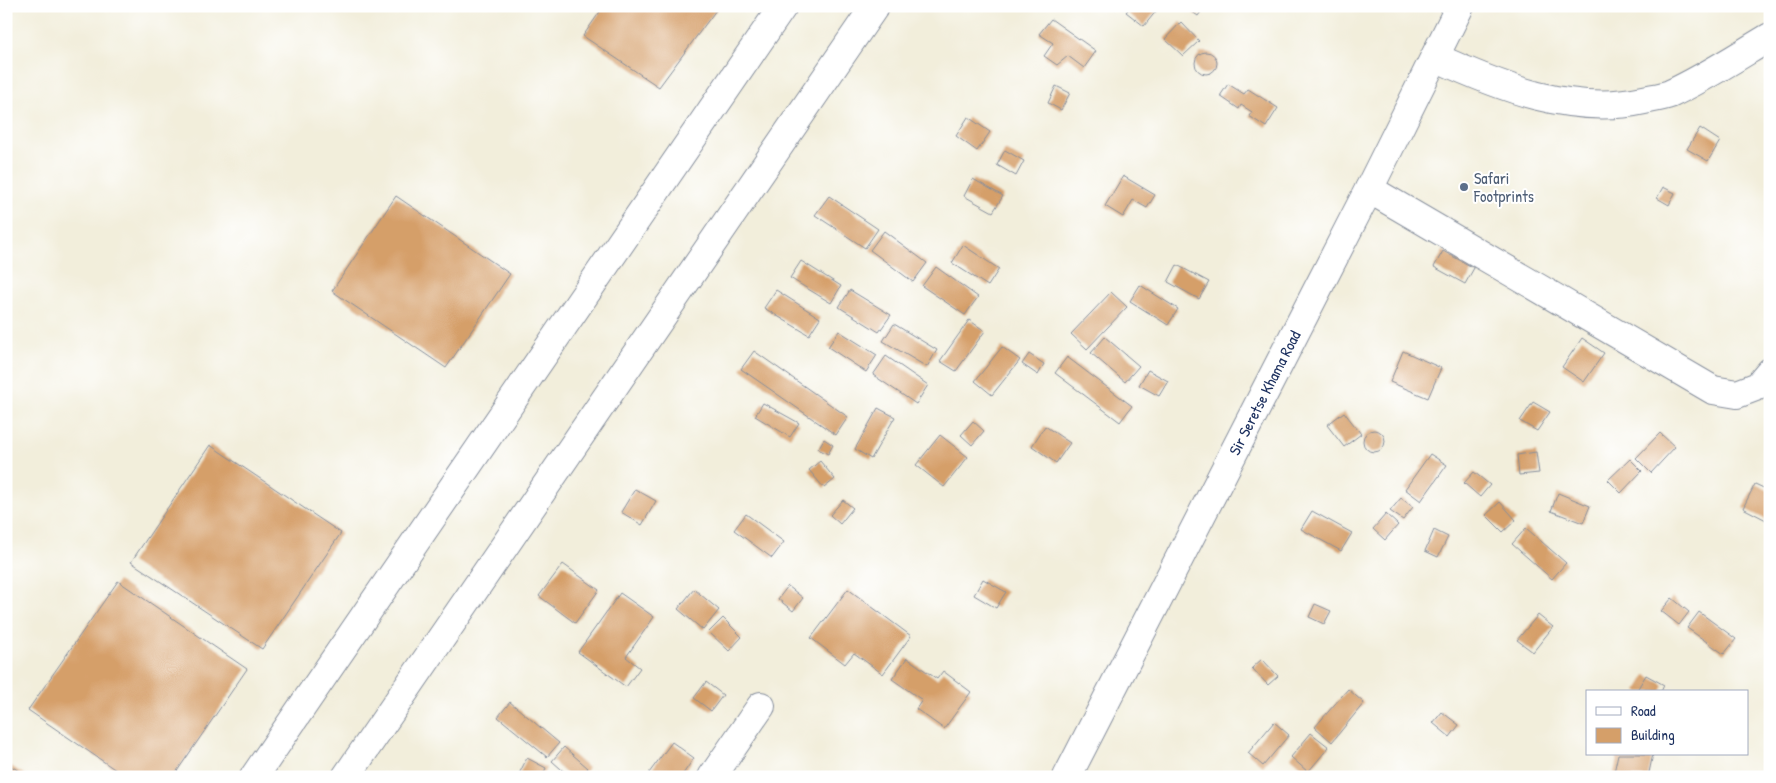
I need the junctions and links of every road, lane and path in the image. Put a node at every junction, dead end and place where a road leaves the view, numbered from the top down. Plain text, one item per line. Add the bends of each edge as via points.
1 (783, 6) edge
2 (875, 6) edge
3 (1460, 6) edge
4 (1770, 37) edge
5 (1435, 57) junction
6 (1369, 188) junction
7 (1770, 372) edge
8 (761, 706) dead end
9 (254, 777) edge
10 (346, 777) edge
11 (712, 777) edge
12 (1067, 777) edge

1 - 9 street
2 - 10 street
3 - 5 street, Sir Seretse Khama Road
4 - 5 street via 1669,94 1627,104 1584,105 1521,92 1484,80
5 - 6 street, Sir Seretse Khama Road
6 - 7 street via 1713,390 1737,394 1758,386
6 - 12 street, Sir Seretse Khama Road
8 - 11 street

